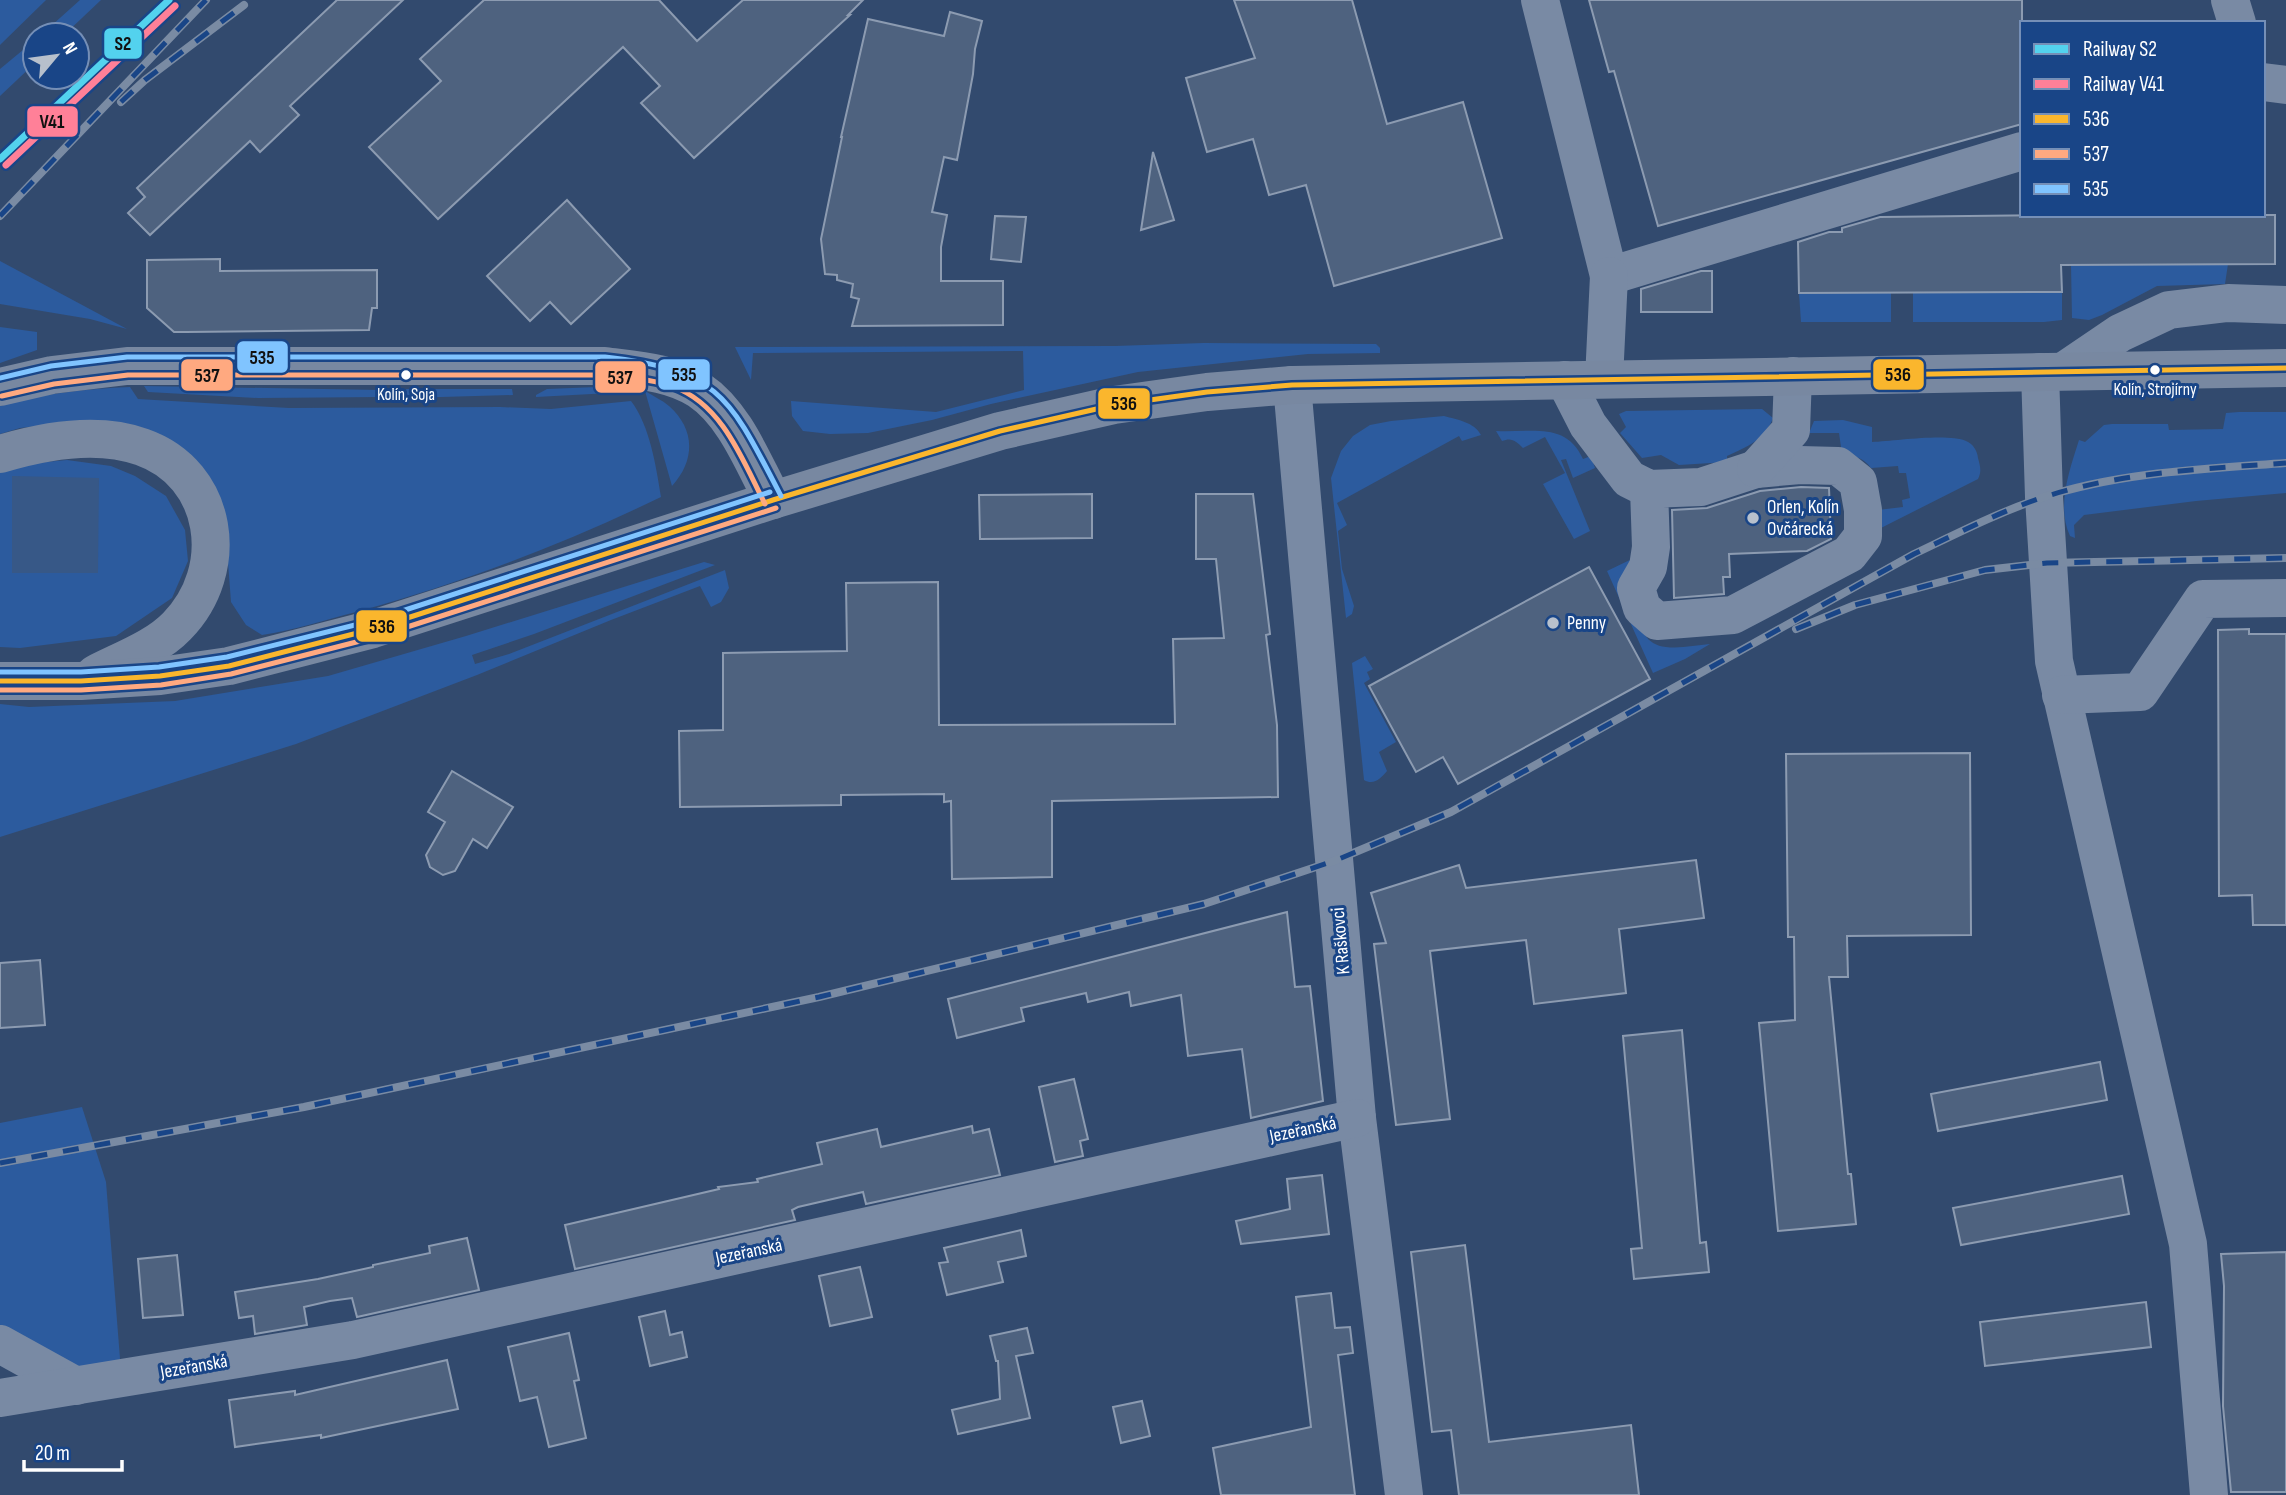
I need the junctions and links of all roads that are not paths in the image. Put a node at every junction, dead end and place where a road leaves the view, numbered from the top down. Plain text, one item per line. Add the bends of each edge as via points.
1 (1540, 0) edge
2 (2230, 0) edge
3 (2236, 21) edge
4 (2265, 82) edge
5 (2286, 85) edge
6 (2020, 152) edge
7 (1609, 276) junction
8 (2286, 305) edge
9 (2286, 368) edge
10 (2052, 372) junction
11 (1793, 376) junction
12 (1604, 379) junction
13 (1565, 380) junction
14 (1292, 385) junction
15 (0, 387) edge
16 (0, 454) edge
17 (1756, 469) junction
18 (1649, 489) junction
19 (773, 500) junction
20 (2286, 598) edge
21 (3, 681) edge
22 (81, 681) junction
23 (2062, 695) junction
24 (1357, 1118) junction
25 (0, 1344) edge
26 (76, 1386) junction
27 (0, 1398) edge
28 (1404, 1495) edge
29 (2209, 1495) edge

1 - 7 street
2 - 3 street
4 - 5 street
6 - 7 street
7 - 12 street
8 - 10 street via 2228,303 2169,310
9 - 10 main road
10 - 11 main road
10 - 23 street via 2049,587 2054,661
11 - 12 main road
11 - 17 street via 1791,430
12 - 13 main road
13 - 14 main road
13 - 18 street via 1588,425 1629,480
14 - 19 main road via 1207,392 1089,411 1000,431
14 - 24 street, K Raškovci
15 - 19 main road via 127,366 605,366 640,370 698,389 718,405
16 - 22 main road via 63,441 105,440 142,447 173,463 193,484 205,509 210,568 198,599 177,626 150,646
17 - 18 street via 1700,486
17 - 18 street via 1838,466 1858,482 1863,536 1849,554 1733,615 1657,621 1642,608 1636,588 1648,567 1651,547
19 - 22 main road via 304,648 218,668
20 - 23 street via 2203,599 2140,692
21 - 22 main road
23 - 29 street via 2188,1244
24 - 26 street, Jezeřanská via 354,1340
24 - 28 street, K Raškovci
25 - 26 street
26 - 27 street, Jezeřanská

